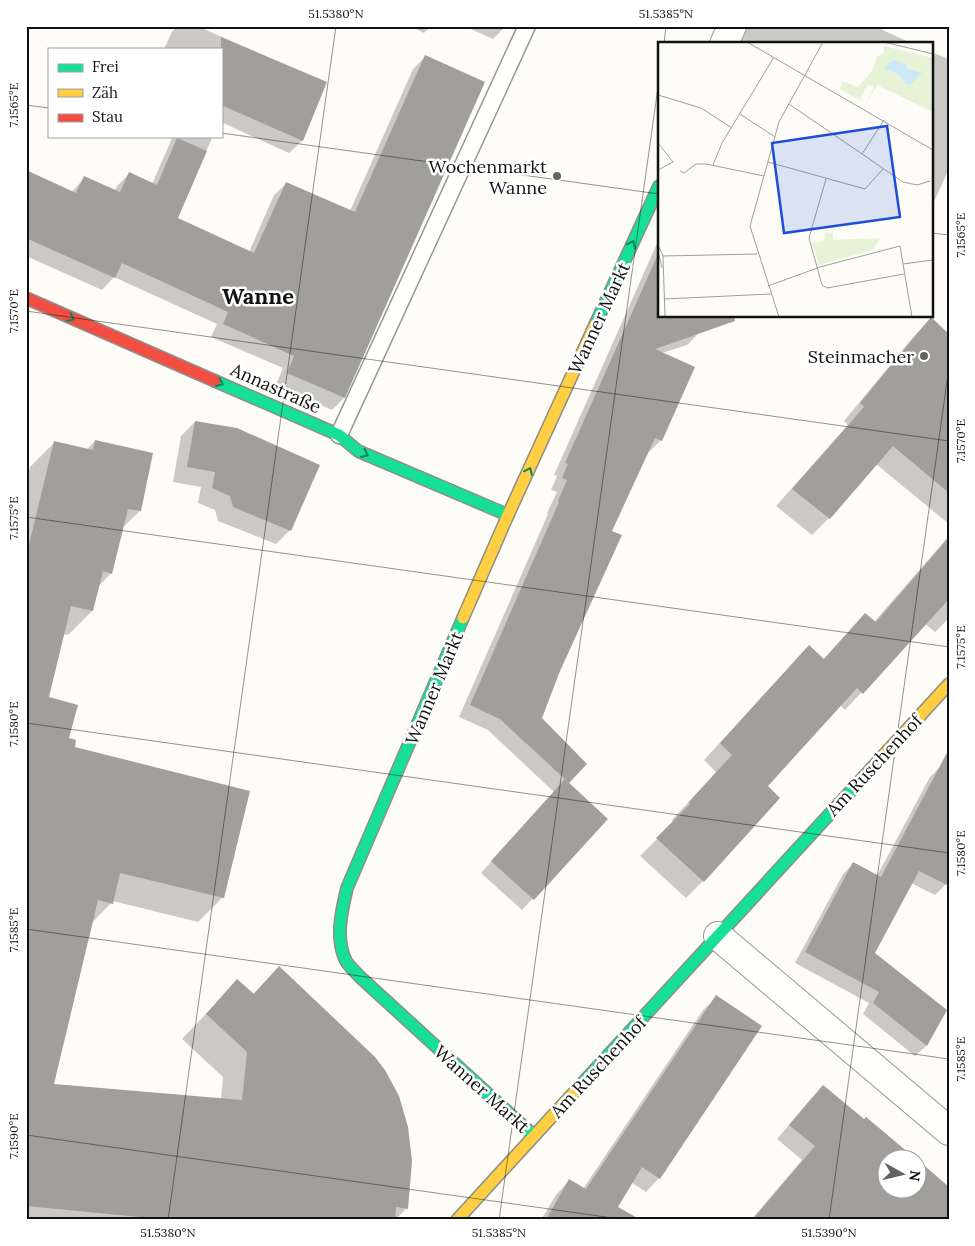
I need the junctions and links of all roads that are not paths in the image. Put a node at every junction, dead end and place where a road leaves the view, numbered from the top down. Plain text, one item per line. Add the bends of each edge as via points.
1 (527, 26) edge
2 (732, 26) edge
3 (725, 42) edge
4 (658, 188) edge
5 (26, 298) edge
6 (338, 435) junction
7 (508, 516) junction
8 (949, 684) edge
9 (718, 936) junction
10 (949, 1131) edge
11 (534, 1136) junction
12 (457, 1220) edge

1 - 6 lane
2 - 3 street
7 -> 4 street, Wanner Markt
5 -> 6 street, Annastraße
6 -> 7 street, Annastraße via 358,452
7 - 11 street, Wanner Markt via 347,888 340,919 340,940 345,960 360,977
8 - 9 street, Am Ruschenhof
9 - 10 street
9 - 11 street, Am Ruschenhof
11 - 12 street, Am Ruschenhof

